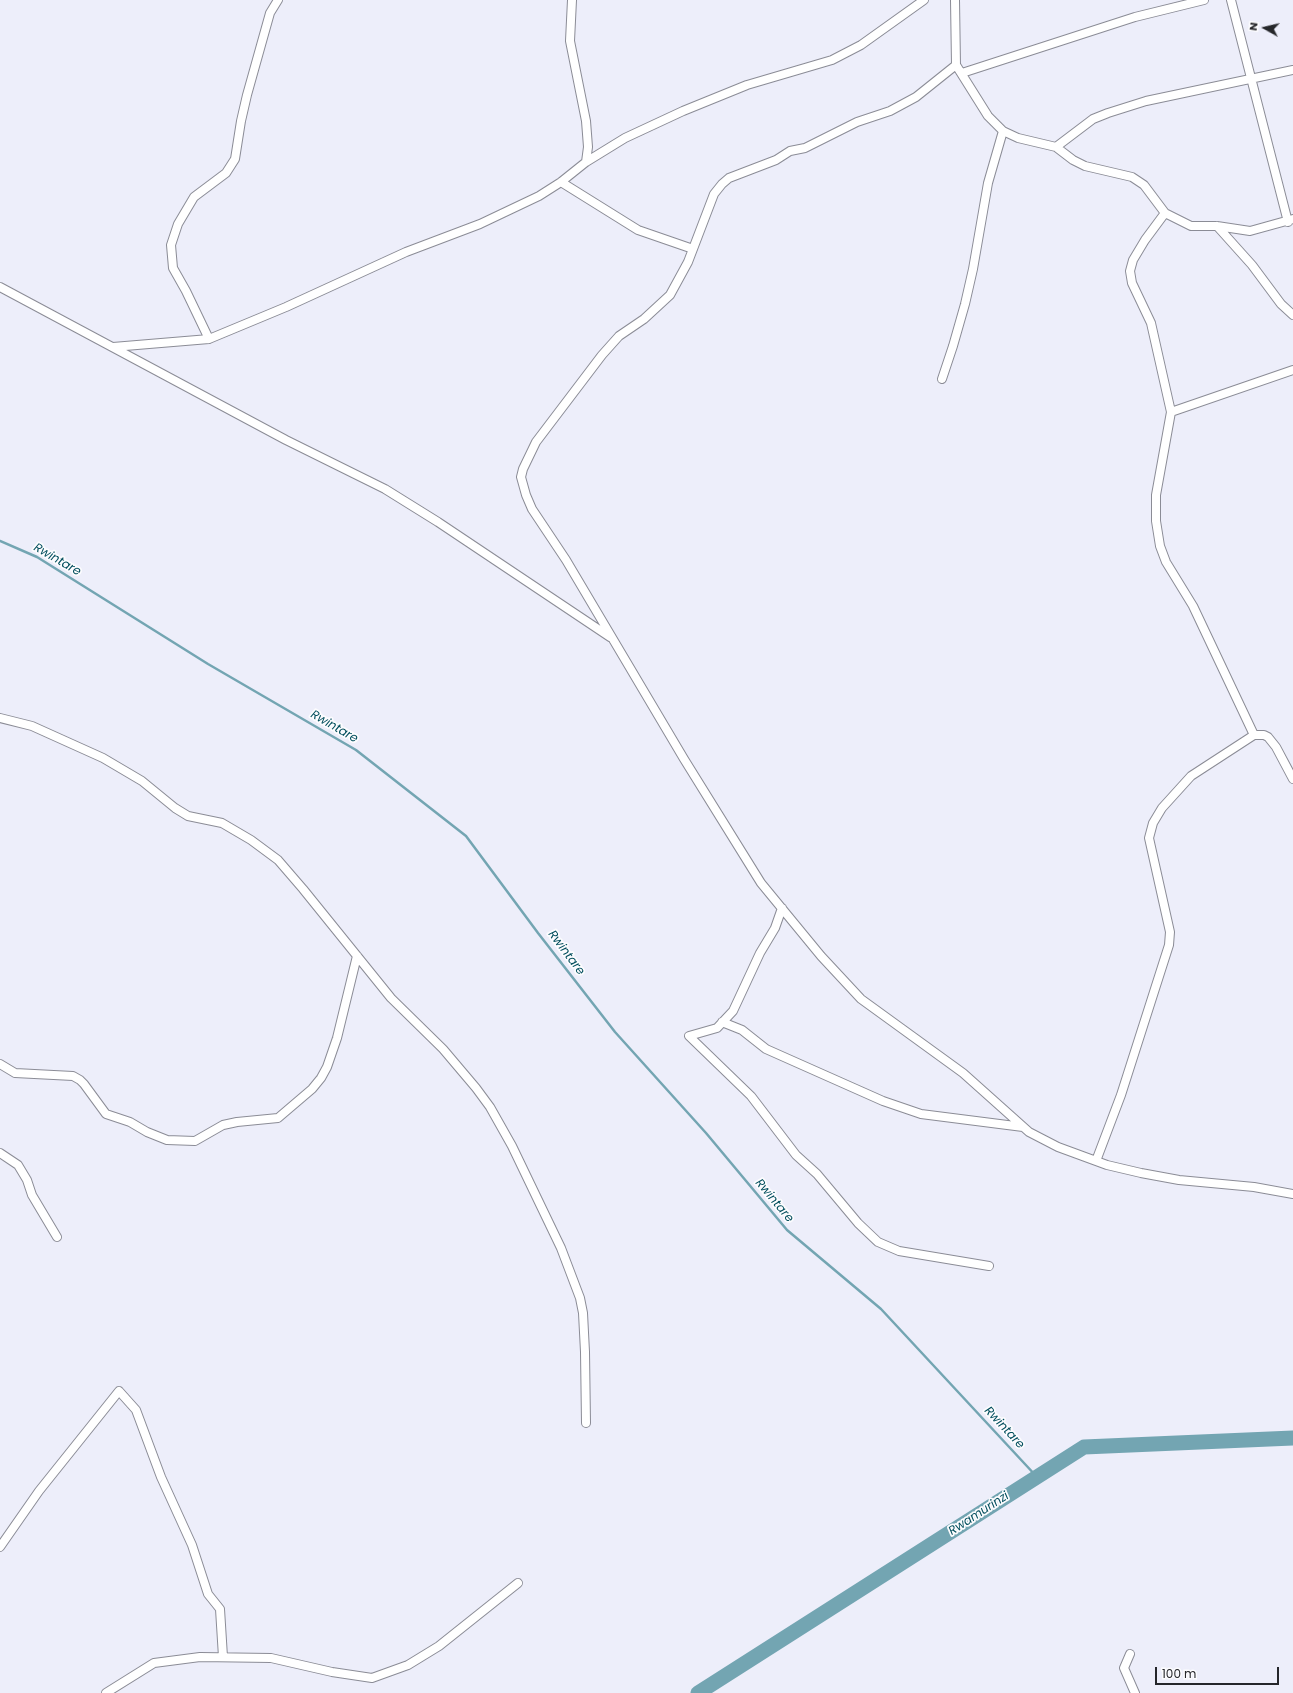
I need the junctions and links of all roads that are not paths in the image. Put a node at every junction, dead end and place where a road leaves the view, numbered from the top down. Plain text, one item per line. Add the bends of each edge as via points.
1 (278, 0) edge
2 (572, 0) edge
3 (924, 0) edge
4 (955, 0) edge
5 (1204, 0) edge
6 (1231, 0) edge
7 (956, 66) junction
8 (1293, 70) edge
9 (962, 73) junction
10 (1252, 80) junction
11 (1003, 131) junction
12 (1056, 147) junction
13 (586, 162) junction
14 (561, 182) junction
15 (1165, 213) junction
16 (1291, 221) edge
17 (1218, 226) junction
18 (693, 249) junction
19 (0, 288) edge
20 (1293, 315) edge
21 (209, 339) junction
22 (114, 347) junction
23 (1293, 370) edge
24 (942, 378) dead end
25 (1171, 412) junction
26 (612, 639) junction
27 (0, 718) edge
28 (1254, 735) junction
29 (1293, 779) edge
30 (782, 908) junction
31 (357, 956) junction
32 (722, 1022) junction
33 (0, 1064) edge
34 (1023, 1127) junction
35 (0, 1153) edge
36 (1096, 1161) junction
37 (1293, 1194) edge
38 (57, 1236) dead end
39 (988, 1266) dead end
40 (586, 1423) dead end
41 (0, 1547) edge
42 (518, 1583) dead end
43 (1130, 1654) dead end
44 (223, 1657) junction
45 (106, 1693) edge
46 (1135, 1693) edge

1 - 21 street via 270,13 247,95 240,122 236,159 226,173 194,197 178,224 172,245 174,268
2 - 13 street via 570,41 586,121
3 - 13 street via 861,45 832,60 747,85 682,111 625,138
4 - 7 street
5 - 9 street via 1135,17
6 - 10 street
7 - 9 street
7 - 18 street via 916,97 890,111 857,122 805,148 729,178 714,194
8 - 10 street
9 - 11 street via 988,116
10 - 12 street via 1146,101 1108,112 1093,119
10 - 16 street
11 - 12 street via 1018,138
11 - 24 street via 988,183 965,304
12 - 15 street via 1085,166 1132,176 1144,185
13 - 14 street
14 - 18 street via 638,230
14 - 21 street via 539,196 480,224 406,252
15 - 17 street via 1191,226
15 - 25 street via 1145,240 1133,260 1130,271 1132,284 1151,323
16 - 17 street via 1250,231
17 - 20 street via 1281,304
18 - 26 street via 670,296 644,319 618,336 602,355 536,442 521,477 532,509 566,560
19 - 22 street
21 - 22 street
22 - 26 street via 286,440 385,489
23 - 25 street
25 - 28 street via 1156,495 1156,521 1160,546 1166,562 1193,606
26 - 30 street via 761,883
27 - 31 street via 32,726 103,758 142,781 188,816 222,823 251,840 278,860
28 - 29 street via 1264,734 1268,737
28 - 36 street via 1191,776 1162,808 1153,823 1149,838 1170,932 1170,945 1121,1096
30 - 32 street via 775,928 760,953 733,1011
30 - 34 street via 821,956 861,999 963,1073
31 - 33 street via 337,1038 327,1067 312,1089 278,1118 223,1125 195,1141 167,1140 130,1122 106,1114 84,1084 73,1076 15,1073
31 - 40 street via 391,998 443,1049 476,1088 512,1146 561,1248 580,1298 585,1352
32 - 34 street via 742,1030 766,1049 883,1101 921,1114
32 - 39 street via 717,1028 689,1036 751,1096 796,1155 817,1174 858,1223 878,1242 898,1251
34 - 36 street via 1058,1147
35 - 38 street via 18,1165 32,1195
36 - 37 street via 1179,1180 1254,1187
41 - 44 street via 39,1491 119,1391 136,1410 161,1477 192,1545 208,1594 220,1609
42 - 44 street via 439,1646 408,1665 372,1678 271,1658
43 - 46 street via 1124,1668
44 - 45 street via 154,1663

